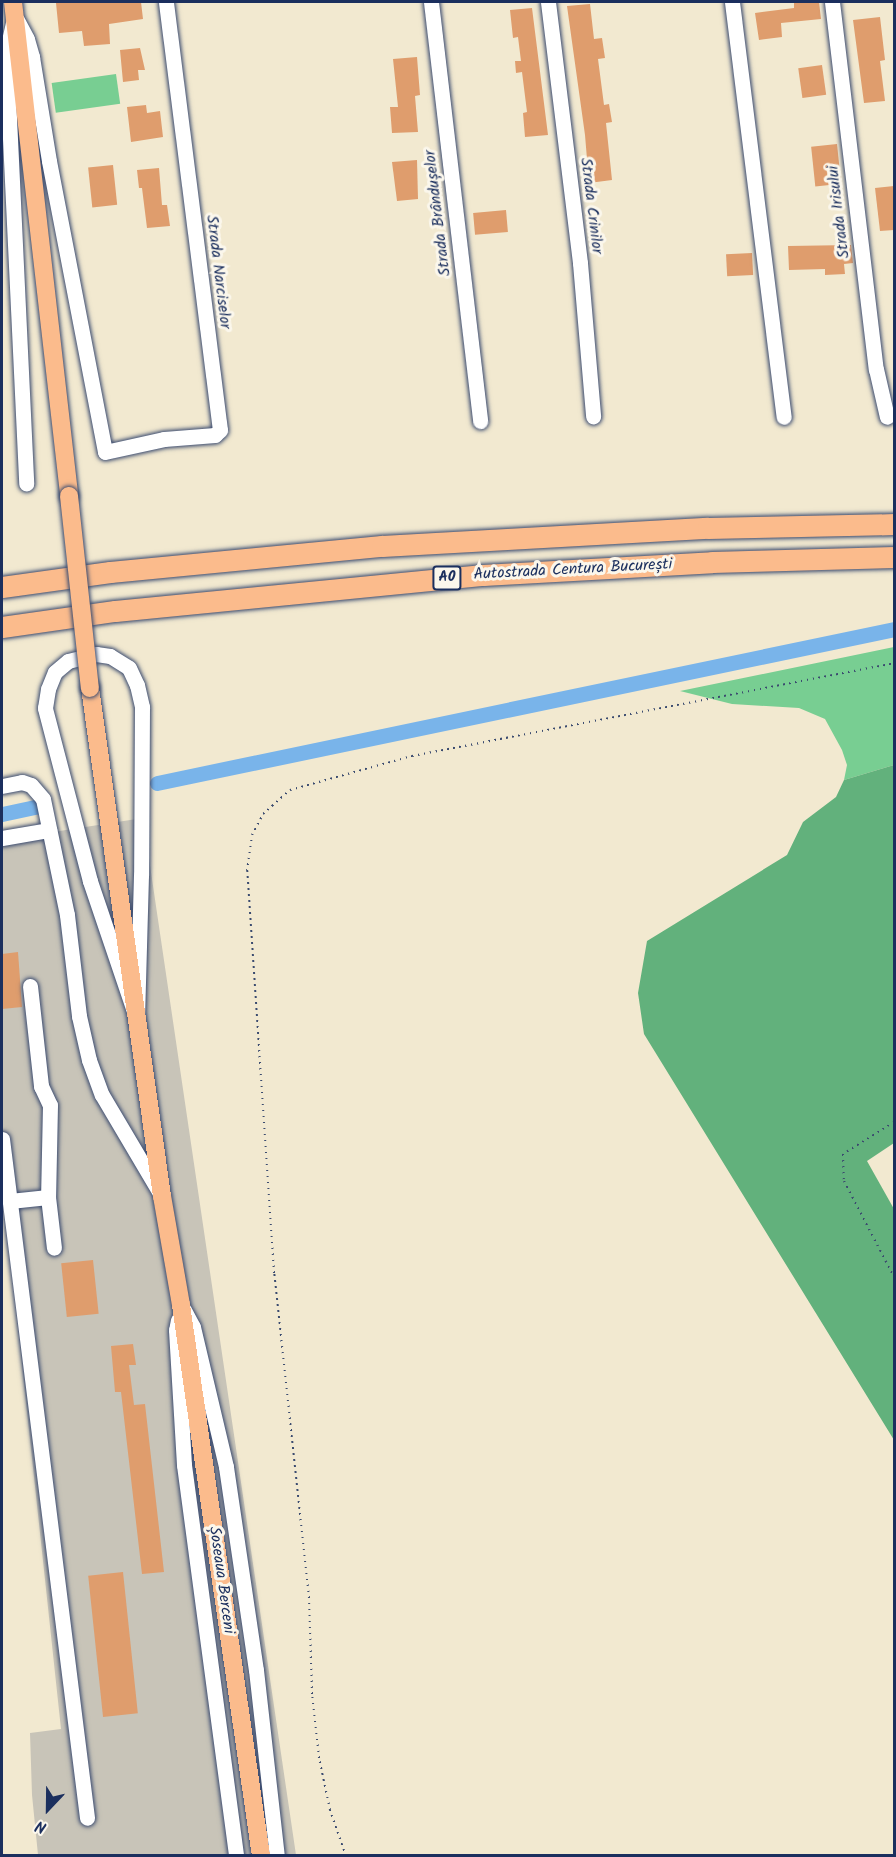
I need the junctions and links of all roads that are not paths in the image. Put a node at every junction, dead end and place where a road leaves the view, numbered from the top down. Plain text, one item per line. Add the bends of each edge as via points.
1 (166, 2) edge
2 (431, 2) edge
3 (548, 2) edge
4 (732, 2) edge
5 (832, 2) edge
6 (14, 9) edge
7 (592, 416) dead end
8 (784, 417) dead end
9 (887, 417) dead end
10 (480, 421) dead end
11 (27, 484) dead end
12 (894, 524) edge
13 (894, 557) edge
14 (2, 587) edge
15 (2, 627) edge
16 (2, 786) edge
17 (49, 830) junction
18 (2, 838) edge
19 (30, 986) dead end
20 (137, 1020) junction
21 (2, 1138) edge
22 (162, 1196) junction
23 (48, 1197) junction
24 (10, 1201) junction
25 (54, 1248) dead end
26 (181, 1305) junction
27 (87, 1818) dead end
28 (236, 1856) edge
29 (261, 1856) edge
30 (277, 1856) edge

1 - 6 street, Strada Narciselor via 220,430 215,435 164,439 105,452 32,57
2 - 10 street, Strada Brândușelor
3 - 7 street, Strada Crinilor via 580,263
4 - 8 street
5 - 9 street, Strada Irisului via 876,369
6 - 11 street via 7,75
6 - 20 main road, Șoseaua Berceni, bridge via 90,688
12 - 14 highway, A0 via 696,529 394,545 121,571
13 - 15 highway, Autostrada Centura București / A0 via 483,575 115,611
16 - 17 street via 22,782 31,785 43,799
17 - 18 street
17 - 22 street via 67,915 79,1016 89,1060 102,1095
19 - 23 street via 41,1086 50,1105
20 - 20 street via 142,707 137,685 120,660 82,656 55,672 45,708 90,881
20 - 22 main road, Șoseaua Berceni
21 - 24 street
22 - 26 main road, Șoseaua Berceni
23 - 24 street
23 - 25 street
24 - 27 street
26 - 28 street via 176,1330 184,1466
26 - 29 main road, Șoseaua Berceni
26 - 30 street via 193,1327 226,1467 256,1670

